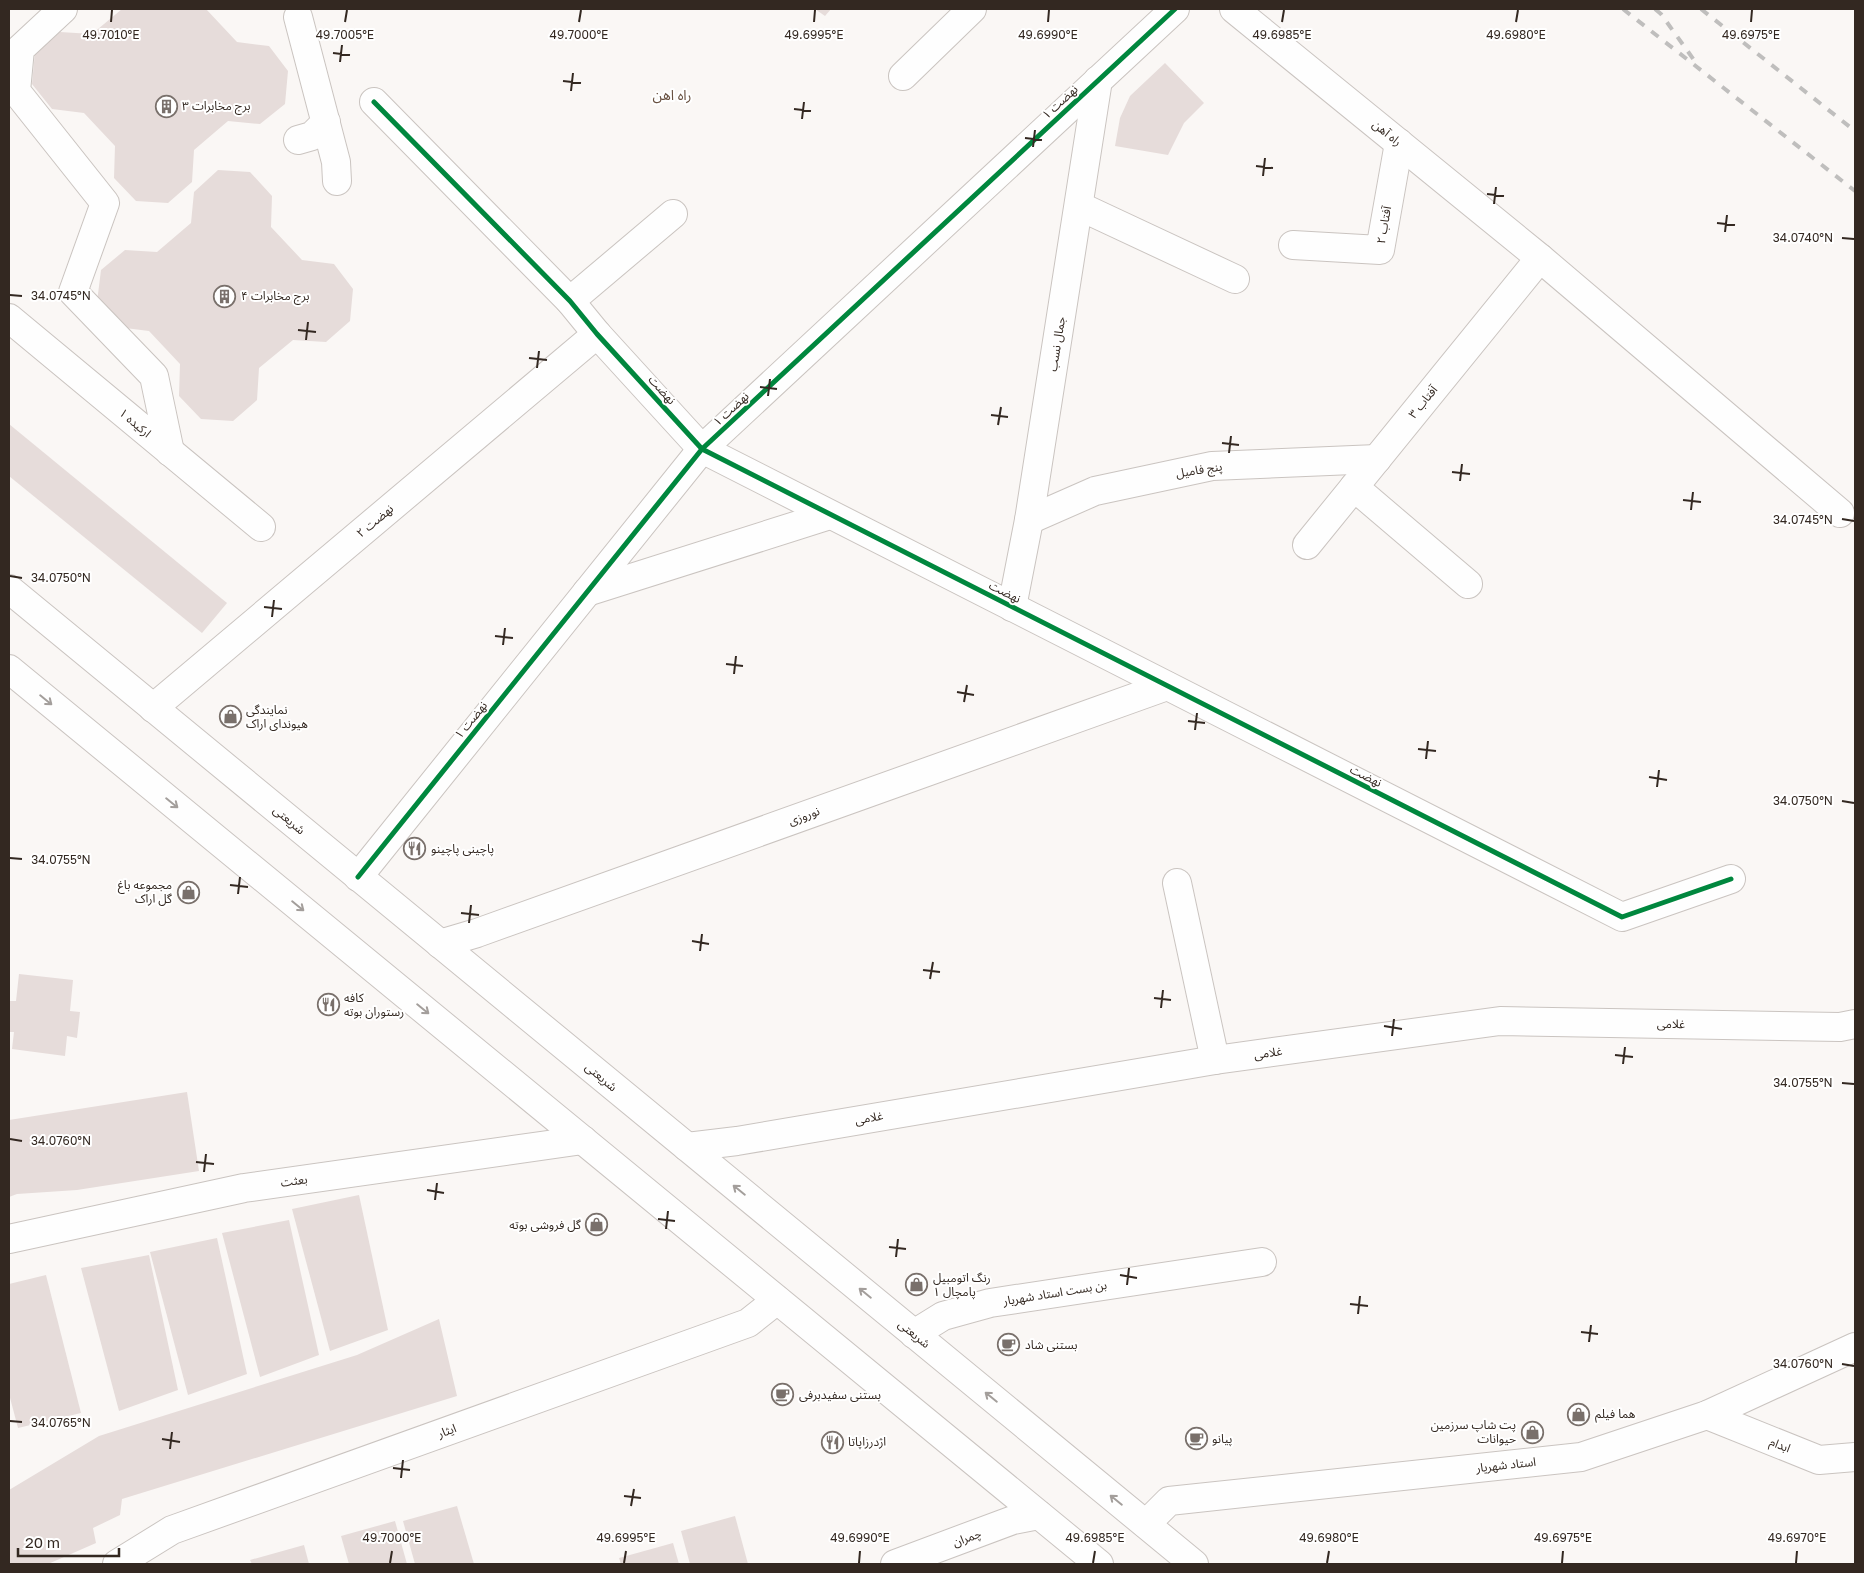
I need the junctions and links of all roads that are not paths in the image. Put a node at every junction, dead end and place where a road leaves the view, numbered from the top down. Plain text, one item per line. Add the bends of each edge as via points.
1 (63, 9) edge
2 (972, 9) edge
3 (1175, 9) edge
4 (1234, 9) edge
5 (297, 11) edge
6 (903, 76) dead end
7 (1098, 80) junction
8 (374, 102) dead end
9 (326, 122) junction
10 (298, 140) dead end
11 (1399, 143) junction
12 (337, 181) dead end
13 (1079, 206) junction
14 (673, 214) dead end
15 (1293, 245) dead end
16 (1540, 258) junction
17 (1235, 280) dead end
18 (570, 302) junction
19 (9, 318) edge
20 (597, 334) junction
21 (702, 449) junction
22 (170, 452) junction
23 (1377, 459) junction
24 (1354, 487) junction
25 (1840, 512) dead end
26 (830, 515) junction
27 (1029, 520) junction
28 (261, 527) dead end
29 (1307, 545) dead end
30 (1468, 584) dead end
31 (9, 589) edge
32 (587, 592) junction
33 (1012, 607) junction
34 (9, 669) edge
35 (1167, 686) junction
36 (153, 708) junction
37 (358, 877) junction
38 (1731, 879) dead end
39 (1178, 883) dead end
40 (440, 944) junction
41 (1855, 1024) edge
42 (1215, 1060) junction
43 (583, 1140) junction
44 (687, 1147) junction
45 (9, 1239) edge
46 (1262, 1262) dead end
47 (777, 1300) junction
48 (914, 1334) junction
49 (1855, 1347) edge
50 (1707, 1415) junction
51 (1855, 1457) edge
52 (1039, 1515) junction
53 (1146, 1524) junction
54 (117, 1564) edge
55 (895, 1564) edge
56 (1099, 1564) edge
57 (1194, 1564) edge

1 - 22 street via 20,49 16,91 105,203 73,292 154,376
2 - 6 street
3 - 7 street, نهضت ۱
4 - 11 street, راه آهن
5 - 9 street
7 - 13 street, جمال نسب
7 - 21 street, نهضت ۱
8 - 18 street, نهضت
9 - 10 street via 312,136
9 - 12 street
11 - 15 street, آفتاب ۲ via 1380,250
11 - 16 street, راه آهن
13 - 17 street
13 - 27 street, جمال نسب
14 - 18 street
16 - 23 street, آفتاب ۳
16 - 25 street, راه آهن
18 - 20 street, نهضت
19 - 22 street, ارکیده ۱
20 - 21 street, نهضت
20 - 36 street, نهضت ۲
21 - 26 street, نهضت
21 - 32 street, نهضت ۱
22 - 28 street, ارکیده ۱
23 - 24 street, آفتاب ۳
23 - 27 street, پنج فامیل via 1212,466 1095,491
24 - 29 street, آفتاب ۳
24 - 30 street
26 - 32 street
26 - 33 street, نهضت
27 - 33 street, جمال نسب
31 - 36 street, شریعتی
32 - 37 street, نهضت ۱
33 - 35 street, نهضت
34 -> 43 street
35 - 38 street, نهضت via 1622,917
35 - 40 street, نوروزی
36 - 37 street, شریعتی
37 - 40 street, شریعتی
39 - 42 street
40 - 44 street, شریعتی
41 - 42 street, غلامی via 1840,1027 1500,1021
42 - 44 street, غلامی
43 - 45 street, بعثت via 244,1188
43 - 47 street
48 -> 44 street, شریعتی
46 - 48 street, بن بست استاد شهریار via 990,1303 943,1316
47 - 52 street
47 - 54 street, ایثار via 748,1323 172,1530
53 -> 48 street, شریعتی
49 - 50 street, استاد شهریار
50 - 51 street, ابدام via 1819,1460
50 - 53 street, استاد شهریار via 1581,1457 1170,1501
52 - 55 street, چمران via 1013,1520
52 - 56 street
53 - 57 street, شریعتی

